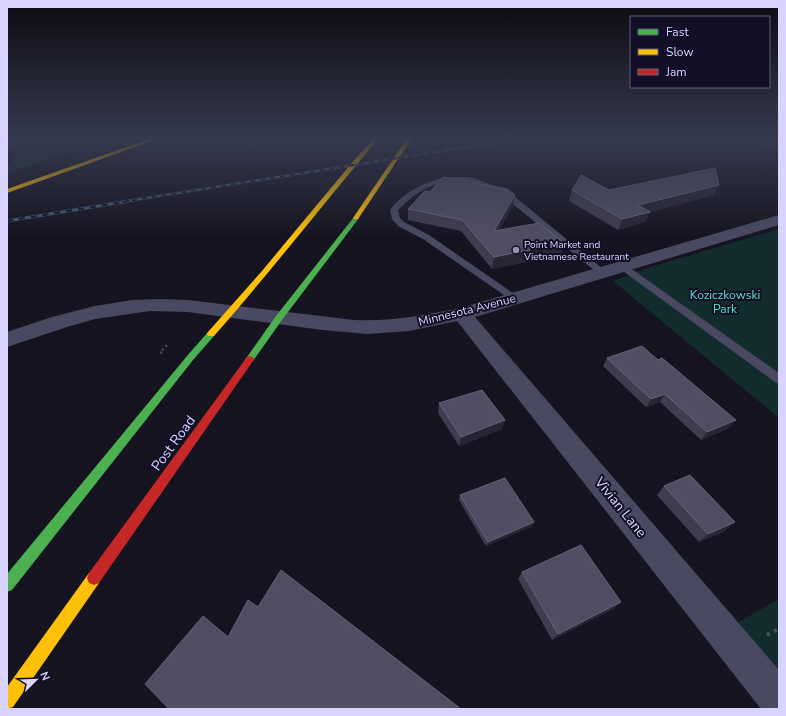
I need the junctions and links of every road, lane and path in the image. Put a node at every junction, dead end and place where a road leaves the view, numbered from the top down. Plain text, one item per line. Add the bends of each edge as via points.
1 (65, 170) edge
2 (348, 170) edge
3 (389, 170) edge
4 (7, 190) edge
5 (779, 220) edge
6 (622, 267) junction
7 (603, 273) junction
8 (515, 298) junction
9 (231, 312) junction
10 (462, 314) junction
11 (279, 318) junction
12 (7, 340) edge
13 (779, 379) edge
14 (7, 584) edge
15 (779, 700) edge
16 (7, 701) edge

1 - 4 main road
2 - 9 main road
3 - 11 main road, Post Road via 366,205
5 - 6 street, Minnesota Avenue
6 - 7 street, Minnesota Avenue
6 - 13 lane
7 - 8 street, Minnesota Avenue
7 - 8 lane via 506,194 471,179 446,179 425,185 410,194 394,210 396,219 401,224 426,237
8 - 10 street, Minnesota Avenue
9 - 11 street, Minnesota Avenue
9 - 12 street, Minnesota Avenue via 171,305 130,306 90,314
9 - 14 main road via 190,358
10 - 11 street, Minnesota Avenue via 419,323 369,327
10 - 15 street, Vivian Lane
11 - 16 main road, Post Road

